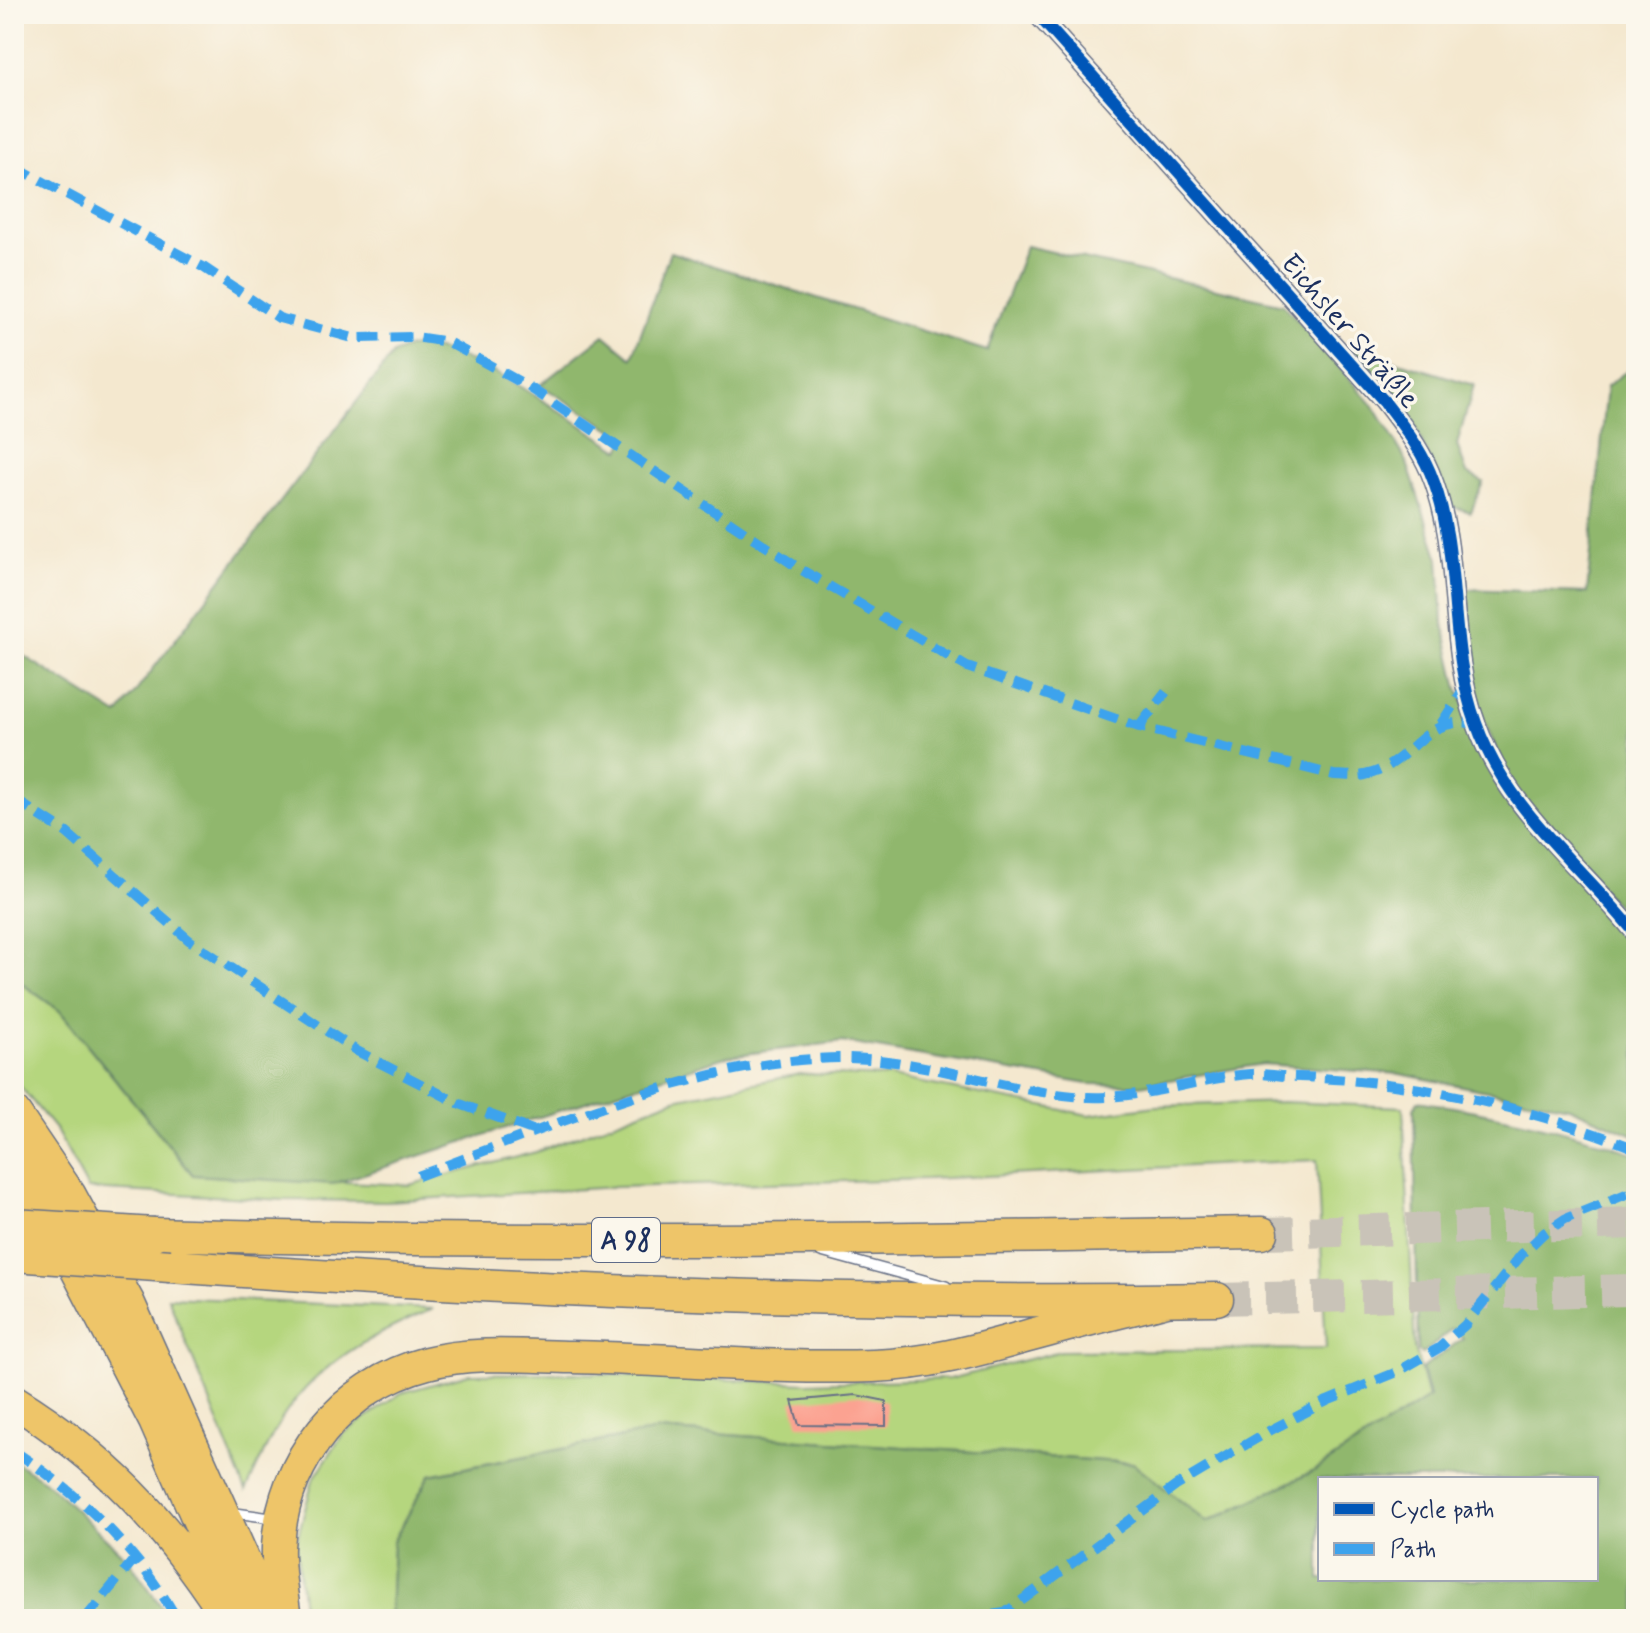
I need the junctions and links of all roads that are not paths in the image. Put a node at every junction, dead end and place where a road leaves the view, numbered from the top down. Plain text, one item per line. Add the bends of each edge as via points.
1 (1037, 14) edge
2 (1636, 934) edge
3 (14, 1113) edge
4 (14, 1166) edge
5 (14, 1225) edge
6 (1262, 1233) tunnel mouth
7 (747, 1240) junction
8 (14, 1255) edge
9 (1217, 1299) tunnel mouth
10 (1018, 1300) junction
11 (1167, 1300) junction
12 (14, 1401) edge
13 (222, 1510) junction
14 (281, 1520) junction
15 (228, 1619) edge
16 (242, 1619) edge
17 (270, 1619) edge
18 (285, 1619) edge

1 - 2 street, Eichsler Sträßle via 1413,438 1442,509 1456,638 1476,724 1514,799
3 - 13 highway via 69,1194 128,1302
4 - 16 highway via 59,1235 155,1421
5 - 7 highway, A 98, bridge via 459,1241
6 - 7 highway, A 98
7 - 10 lane via 809,1249
8 - 10 highway, A 98, bridge via 562,1289
9 - 11 highway, A 98
10 - 11 highway, A 98
11 - 14 highway via 979,1351 906,1364 495,1355 426,1363 391,1376 338,1412 297,1469
12 - 15 highway via 88,1453 147,1507
13 - 14 lane
13 - 17 highway
14 - 18 highway via 278,1569

